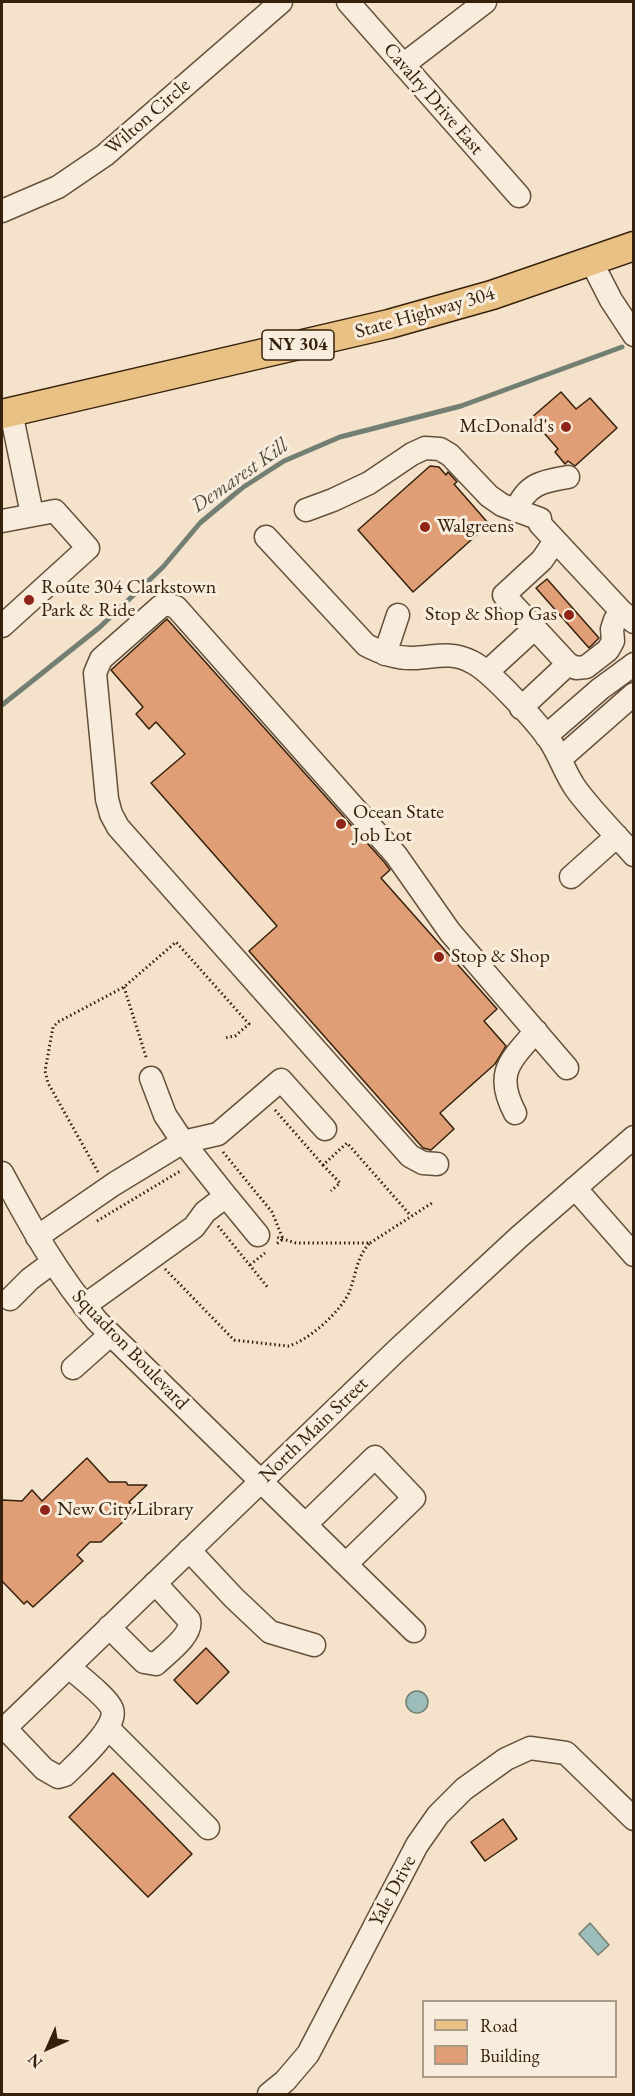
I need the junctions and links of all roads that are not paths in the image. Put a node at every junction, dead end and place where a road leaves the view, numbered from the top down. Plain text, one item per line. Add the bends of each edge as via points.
1 (281, 2) edge
2 (348, 2) edge
3 (485, 2) edge
4 (403, 65) junction
5 (519, 196) dead end
6 (2, 212) edge
7 (633, 246) edge
8 (591, 261) junction
9 (633, 335) edge
10 (6, 413) edge
11 (10, 455) edge
12 (568, 477) dead end
13 (306, 510) dead end
14 (516, 511) junction
15 (32, 514) junction
16 (2, 521) edge
17 (266, 537) dead end
18 (555, 541) junction
19 (398, 615) dead end
20 (627, 616) edge
21 (2, 626) edge
22 (535, 628) junction
23 (385, 654) junction
24 (568, 664) junction
25 (633, 664) edge
26 (487, 672) junction
27 (633, 694) edge
28 (521, 708) junction
29 (546, 736) junction
30 (560, 759) junction
31 (616, 836) junction
32 (633, 855) edge
33 (571, 877) dead end
34 (536, 1031) junction
35 (567, 1068) dead end
36 (152, 1069) road end
37 (515, 1113) dead end
38 (325, 1129) dead end
39 (633, 1137) edge
40 (183, 1142) junction
41 (437, 1164) dead end
42 (2, 1173) edge
43 (575, 1188) junction
44 (222, 1198) junction
45 (258, 1235) dead end
46 (37, 1237) junction
47 (633, 1255) edge
48 (53, 1262) junction
49 (10, 1299) dead end
50 (84, 1306) junction
51 (110, 1335) junction
52 (73, 1368) dead end
53 (260, 1482) junction
54 (306, 1524) junction
55 (189, 1550) junction
56 (346, 1564) junction
57 (155, 1583) junction
58 (110, 1627) junction
59 (414, 1631) dead end
60 (314, 1645) dead end
61 (69, 1667) junction
62 (108, 1728) junction
63 (3, 1729) edge
64 (633, 1819) edge
65 (208, 1828) dead end
66 (269, 2094) edge

1 - 6 street, Wilton Circle via 105,155 58,187
2 - 4 street, Cavalry Drive East
3 - 4 street
4 - 5 street, Cavalry Drive East
7 - 8 main road, State Highway 304 / NY 304
8 - 9 street
8 - 10 main road, State Highway 304 / NY 304 via 389,324
10 - 11 street
11 - 15 street
12 - 14 street via 532,486
13 - 14 street via 369,483 425,448 440,449 450,455 489,496
14 - 18 street via 540,519
15 - 16 street
15 - 21 street via 55,511 88,548
17 - 23 street via 358,639
18 - 20 street
18 - 22 street via 542,560 504,595
19 - 23 street
20 - 24 street via 615,620 608,650 586,667
22 - 24 street
22 - 26 street
23 - 26 street via 405,658 453,655
24 - 28 street
25 - 29 street
26 - 28 street
27 - 30 street
28 - 29 street
29 - 30 street
30 - 31 street via 575,788
31 - 32 street
31 - 33 street
34 - 35 street
34 - 37 street via 507,1068 504,1079
34 - 41 street via 450,932 396,855 176,607 160,607 101,659 94,680 107,799 118,827 410,1156
36 - 40 street via 165,1114
38 - 40 street via 280,1080 218,1134
39 - 43 street, North Main Street
40 - 44 street
40 - 46 street
42 - 46 street, Squadron Boulevard
43 - 47 street
43 - 53 street, North Main Street
44 - 45 street
44 - 50 street via 194,1227
46 - 48 street, Squadron Boulevard
48 - 49 street
48 - 50 street, Squadron Boulevard
50 - 51 street, Squadron Boulevard
51 - 52 street
51 - 53 street, Squadron Boulevard
53 - 54 street, Squadron Boulevard
53 - 55 street, North Main Street
54 - 56 street, Squadron Boulevard
54 - 56 street via 375,1457 414,1498
55 - 57 street, North Main Street
55 - 60 street via 270,1632
56 - 59 street, Squadron Boulevard
57 - 58 street, North Main Street
57 - 58 street via 189,1620 190,1628 156,1664 144,1662
58 - 61 street, North Main Street
61 - 62 street via 109,1703 114,1714
61 - 63 street, North Main Street
62 - 63 street via 65,1775 58,1777 44,1769
62 - 65 street
64 - 66 street, Yale Drive via 566,1753 530,1748 506,1759 464,1789 438,1815 417,1845 308,2054

